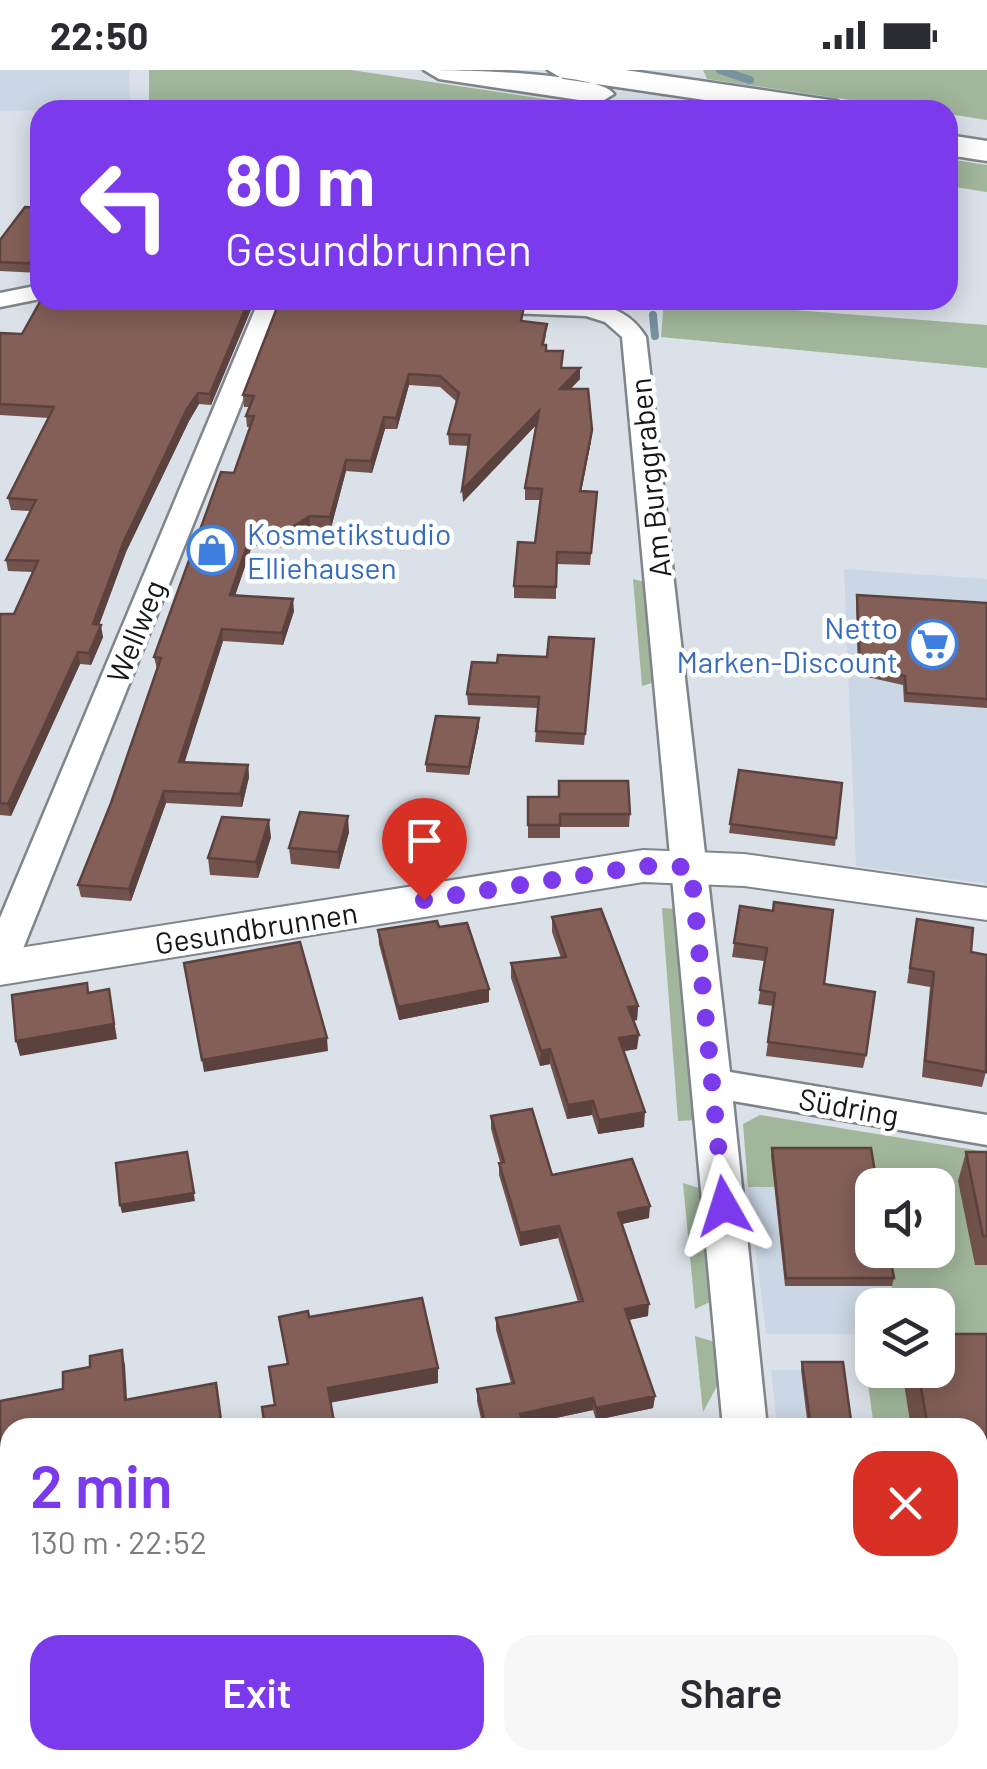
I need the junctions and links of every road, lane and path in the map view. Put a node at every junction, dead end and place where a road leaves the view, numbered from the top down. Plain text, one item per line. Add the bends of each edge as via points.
1 (439, 70) edge
2 (563, 70) edge
3 (642, 100) edge
4 (768, 100) edge
5 (958, 128) edge
6 (987, 132) edge
7 (958, 147) edge
8 (987, 151) edge
9 (30, 294) edge
10 (0, 300) edge
11 (267, 310) edge
12 (580, 310) edge
13 (691, 867) junction
14 (987, 904) edge
15 (0, 965) edge
16 (712, 1083) junction
17 (987, 1130) edge
18 (744, 1418) edge

1 - 3 highway
2 - 4 highway
5 - 6 highway
7 - 8 highway
9 - 10 street
11 - 15 street, Wellweg
12 - 13 street, Am Burggraben via 611,314 634,337
13 - 14 street, Gesundbrunnen
13 - 15 street, Gesundbrunnen via 643,866
13 - 16 street, Am Burggraben
16 - 17 street, Südring
16 - 18 street, Am Burggraben

